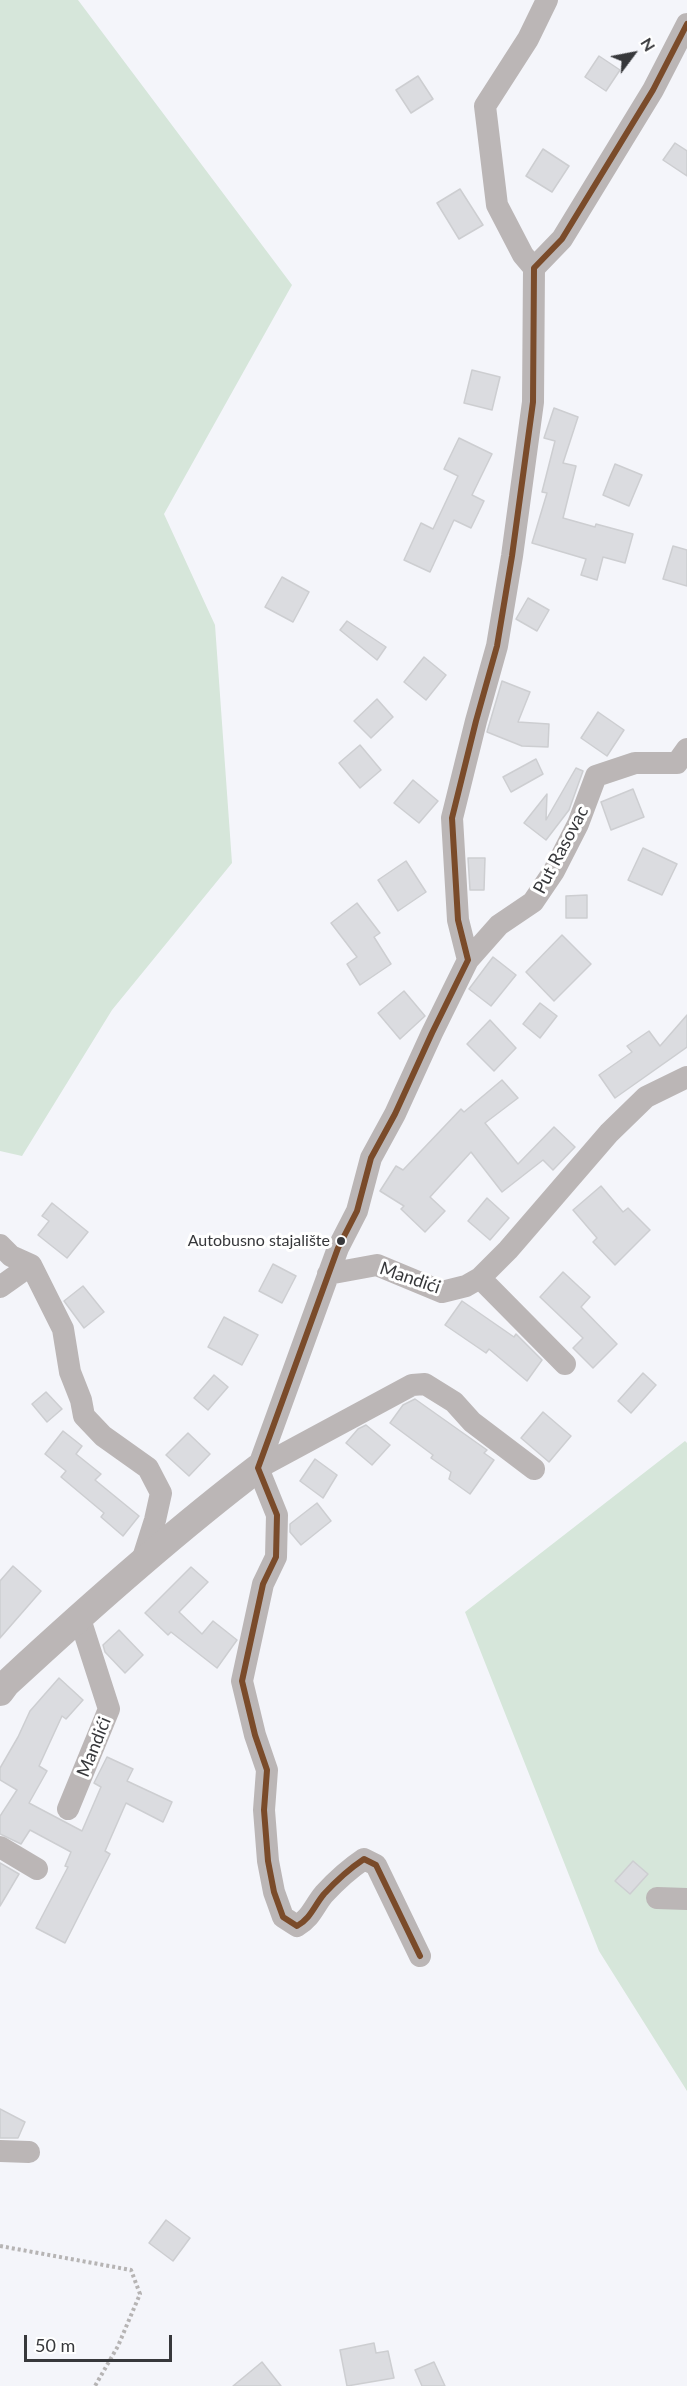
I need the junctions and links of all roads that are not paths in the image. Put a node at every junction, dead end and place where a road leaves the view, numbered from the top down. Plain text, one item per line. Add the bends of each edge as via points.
1 (547, 0) edge
2 (687, 24) edge
3 (534, 268) junction
4 (687, 749) edge
5 (468, 960) junction
6 (687, 1077) edge
7 (0, 1245) edge
8 (31, 1265) junction
9 (328, 1274) junction
10 (480, 1278) junction
11 (0, 1287) edge
12 (565, 1364) dead end
13 (258, 1468) junction
14 (534, 1469) dead end
15 (141, 1564) junction
16 (79, 1616) junction
17 (0, 1692) edge
18 (68, 1809) dead end
19 (0, 1847) edge
20 (37, 1869) dead end
21 (657, 1898) dead end
22 (687, 1899) edge
23 (420, 1956) dead end
24 (0, 2151) edge
25 (29, 2152) dead end

1 - 3 street via 528,39 485,106 497,205
2 - 3 street via 653,90 562,239
3 - 5 street via 533,402 512,556 497,646 452,818 458,920
4 - 5 street, Put Rasovac via 677,763 635,763 596,776 578,824 533,902 500,925
5 - 9 street, Put Rasovac via 371,1158 357,1210
6 - 10 street, Mandići via 646,1097
7 - 8 street
8 - 11 street
8 - 15 street via 63,1329 70,1372 84,1416 103,1436 148,1468 161,1493
9 - 10 street, Mandići via 377,1265 442,1292
9 - 13 street
10 - 12 street
13 - 14 street via 412,1385 425,1384 454,1402 472,1422
13 - 15 street
13 - 23 street via 278,1515 276,1557 263,1584 242,1681 267,1770 264,1810 274,1892 283,1917 297,1926 307,1921 323,1895 364,1859 376,1865
15 - 16 street
16 - 17 street
16 - 18 street, Mandići via 109,1709
19 - 20 street
21 - 22 street
24 - 25 street

